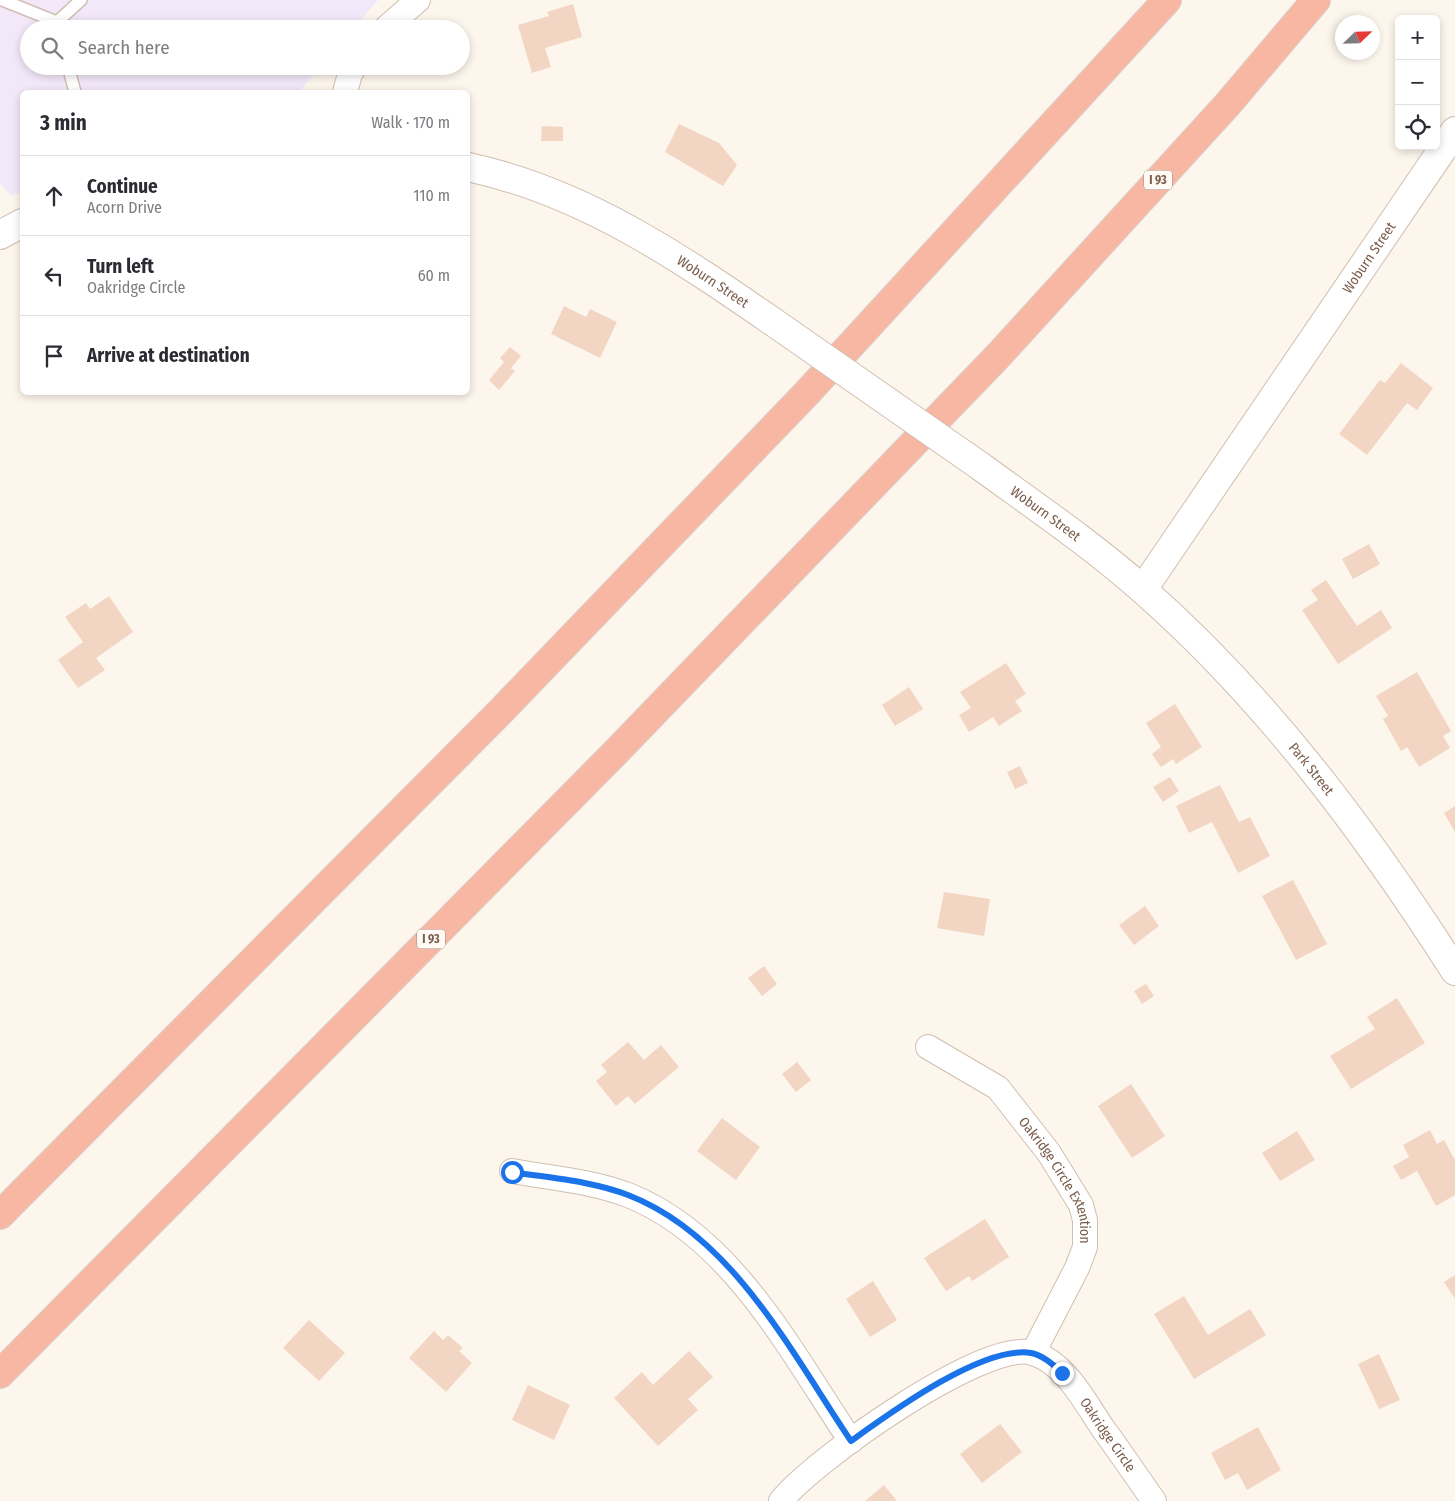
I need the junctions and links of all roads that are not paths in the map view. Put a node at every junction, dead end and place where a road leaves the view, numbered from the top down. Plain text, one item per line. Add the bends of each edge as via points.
1 (2, 0) edge
2 (81, 0) edge
3 (418, 0) edge
4 (1167, 0) edge
5 (1316, 0) edge
6 (47, 20) edge
7 (63, 20) edge
8 (395, 20) edge
9 (70, 75) edge
10 (350, 75) edge
11 (74, 90) edge
12 (346, 90) edge
13 (1455, 131) edge
14 (470, 168) edge
15 (20, 224) edge
16 (0, 235) edge
17 (1143, 589) junction
18 (1455, 971) edge
19 (928, 1048) dead end
20 (512, 1172) dead end
21 (0, 1214) edge
22 (1033, 1353) junction
23 (0, 1374) edge
24 (851, 1441) junction
25 (781, 1501) edge
26 (1154, 1501) edge

1 - 6 lane
2 - 7 lane
3 - 8 street
4 - 21 highway via 806,394 551,660
5 - 23 highway, I 93 via 1227,104 984,371 614,754
9 - 11 lane
10 - 12 street
13 - 17 street, Woburn Street
14 - 17 street, Woburn Street, bridge via 520,181 586,207 653,242 980,466
15 - 16 street
17 - 18 street, Park Street via 1226,670 1298,751 1402,888
19 - 22 street, Oakridge Circle Extention via 998,1088 1049,1153 1081,1204 1086,1233 1083,1253
20 - 24 street via 627,1194 658,1209 703,1240 748,1290
22 - 24 street via 1008,1354 968,1368
22 - 26 street, Oakridge Circle via 1053,1364 1074,1385
24 - 25 street via 799,1481

